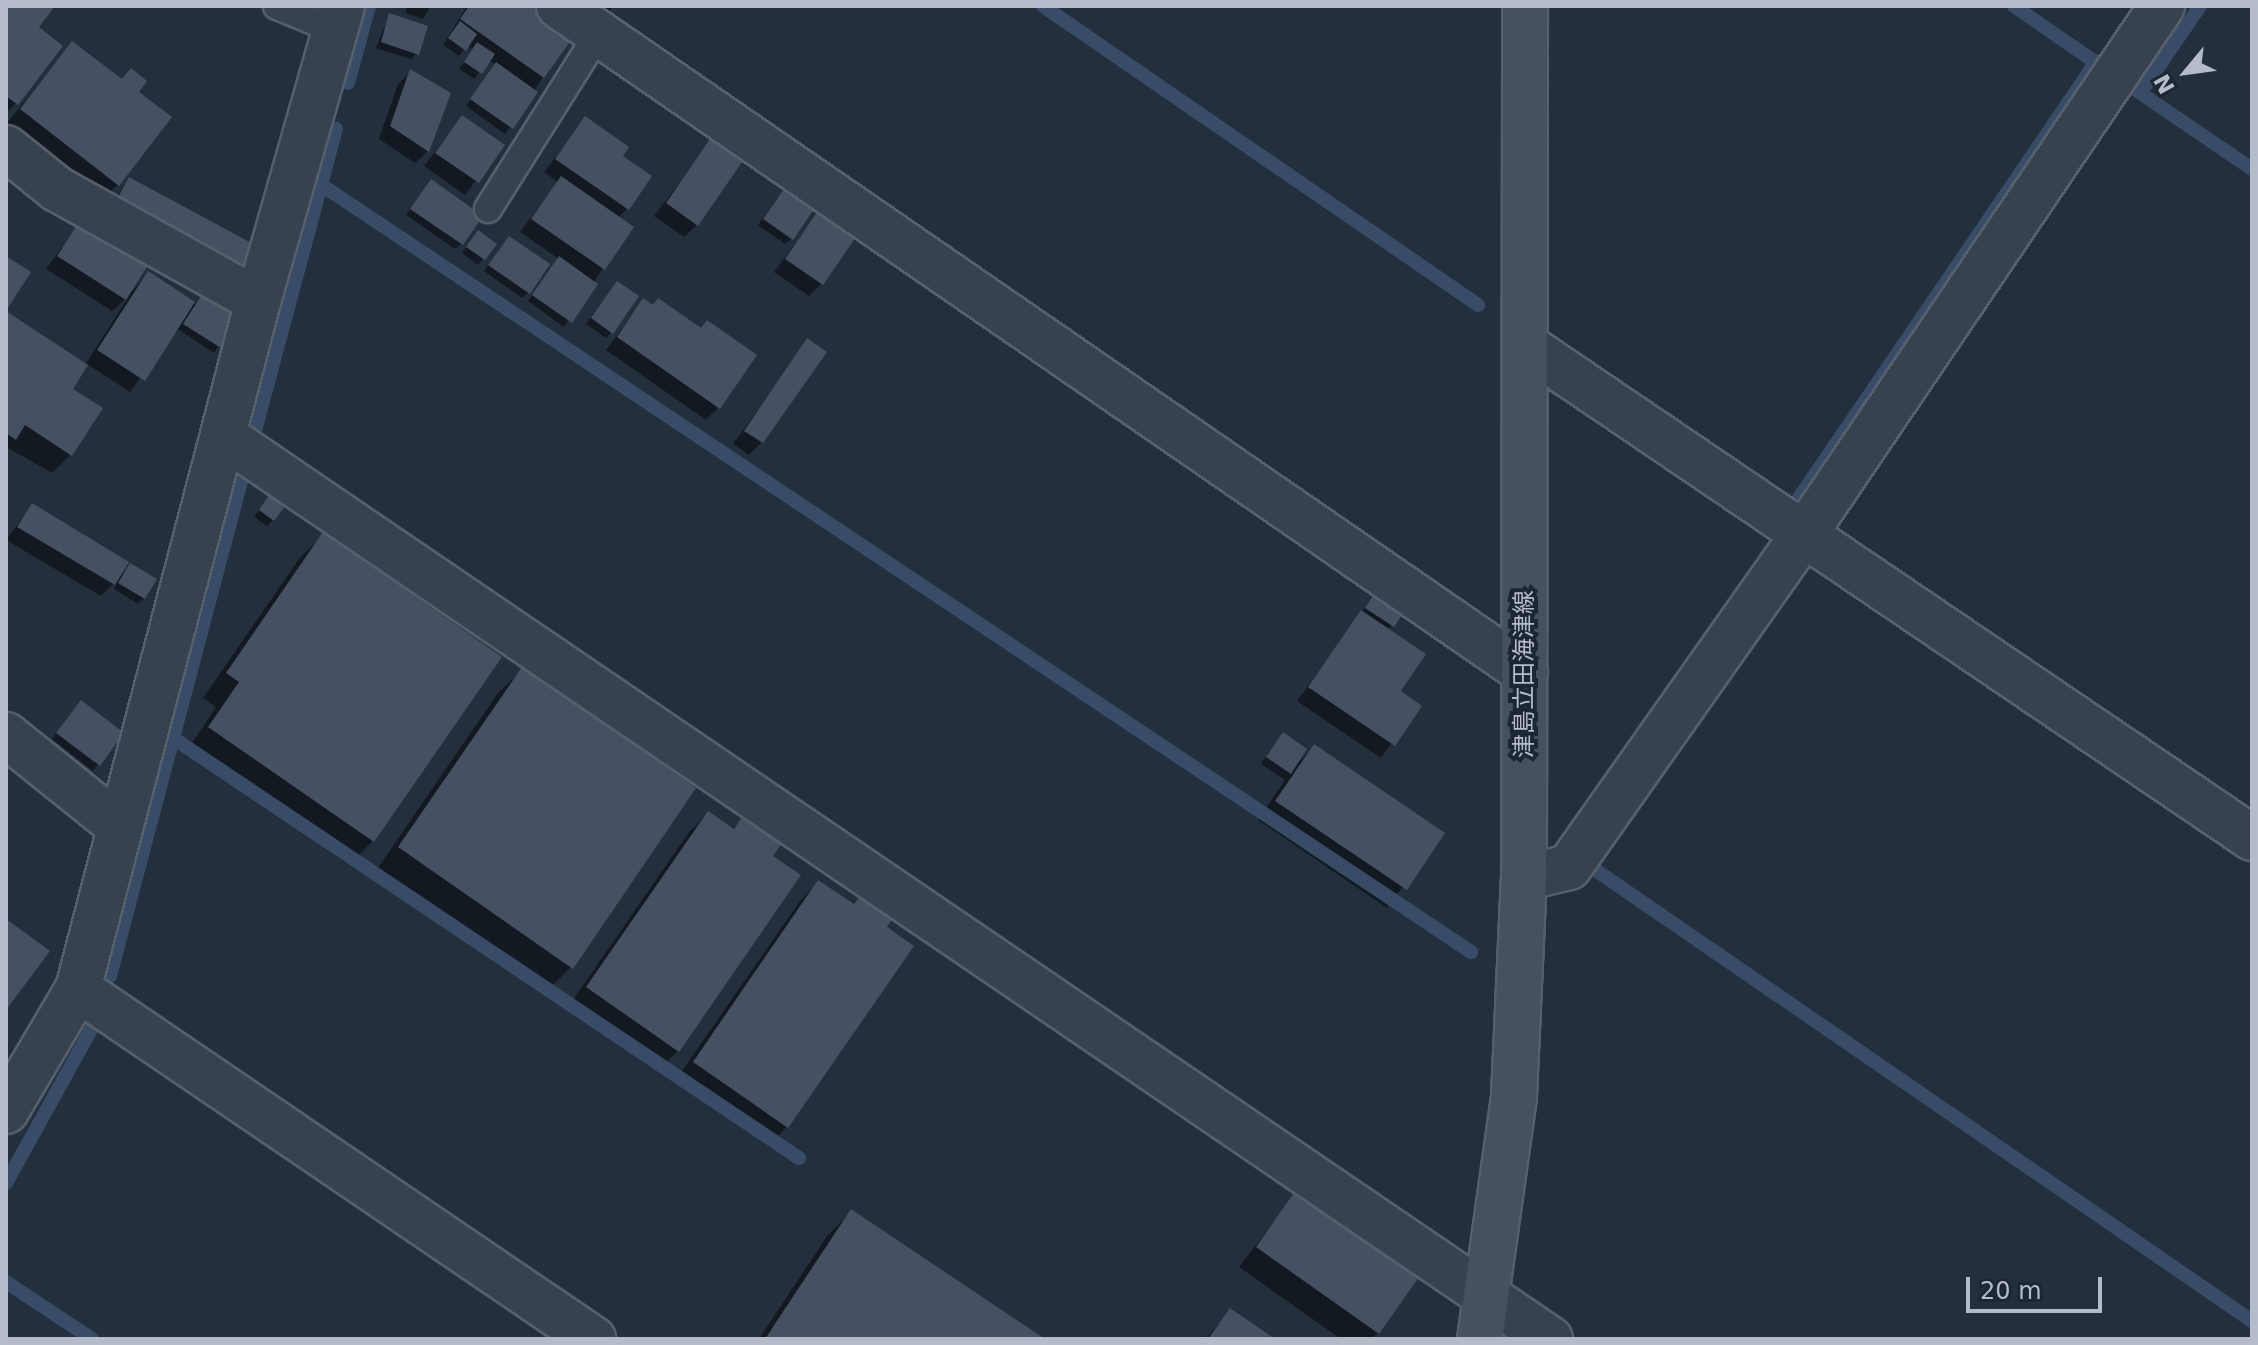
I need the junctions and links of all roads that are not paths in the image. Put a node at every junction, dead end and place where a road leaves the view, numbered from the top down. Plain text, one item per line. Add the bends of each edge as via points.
1 (277, 6) edge
2 (559, 6) edge
3 (2162, 6) edge
4 (1521, 7) edge
5 (339, 18) edge
6 (599, 33) junction
7 (6, 148) edge
8 (488, 209) dead end
9 (258, 301) junction
10 (1528, 347) junction
11 (225, 437) junction
12 (1805, 533) junction
13 (1525, 672) junction
14 (6, 735) edge
15 (119, 826) junction
16 (2252, 838) edge
17 (1524, 878) junction
18 (78, 989) junction
19 (18, 1063) edge
20 (6, 1111) edge
21 (1487, 1296) junction
22 (593, 1339) edge
23 (1480, 1339) edge
24 (1550, 1339) edge

1 - 5 lane
2 - 6 street
3 - 12 street
4 - 10 main road, 津島立田海津線
5 - 9 street
6 - 8 lane
6 - 13 street
7 - 9 street via 57,189
9 - 11 street
10 - 12 street
10 - 13 main road, 津島立田海津線
11 - 15 street
11 - 21 street
12 - 16 street
12 - 17 street via 1569,867
13 - 17 main road, 津島立田海津線
14 - 15 street
15 - 18 street
17 - 21 main road, 津島立田海津線 via 1514,1096
18 - 19 street
18 - 22 street
19 - 20 street
21 - 23 main road, 津島立田海津線
21 - 24 street

